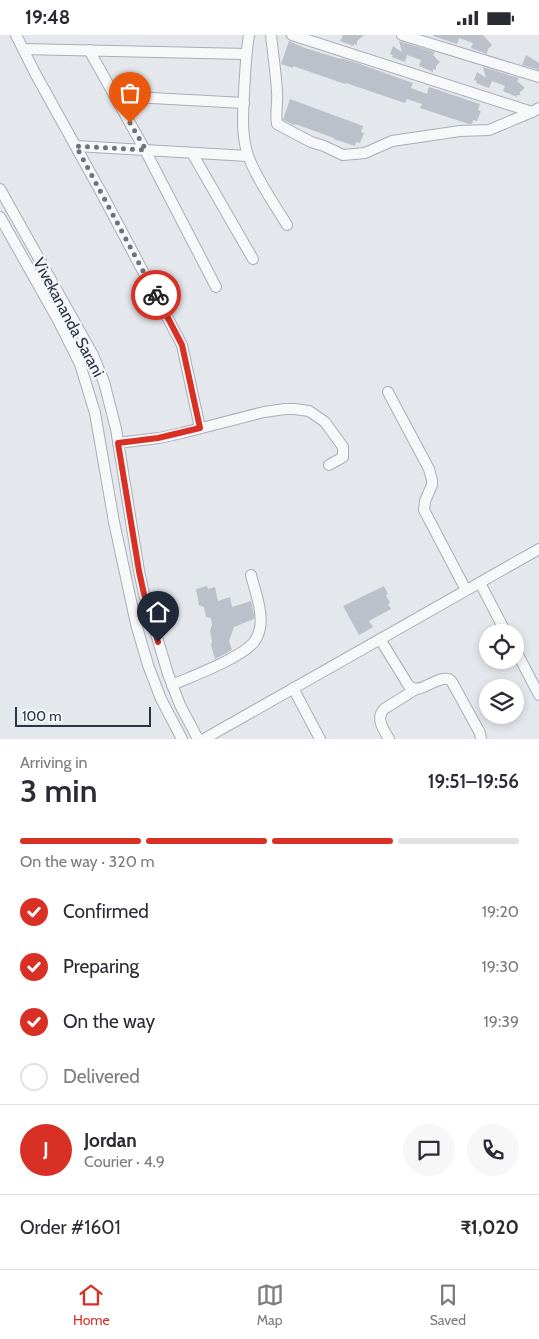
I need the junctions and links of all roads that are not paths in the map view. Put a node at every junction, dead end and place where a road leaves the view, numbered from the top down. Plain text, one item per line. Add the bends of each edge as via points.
1 (16, 35) edge
2 (249, 35) edge
3 (271, 35) edge
4 (292, 35) edge
5 (402, 35) edge
6 (23, 49) junction
7 (89, 50) junction
8 (246, 54) junction
9 (539, 77) edge
10 (115, 96) junction
11 (244, 103) junction
12 (536, 110) edge
13 (76, 146) junction
14 (146, 150) junction
15 (192, 153) junction
16 (248, 156) junction
17 (0, 189) edge
18 (0, 217) edge
19 (287, 225) dead end
20 (254, 259) dead end
21 (216, 287) dead end
22 (388, 392) dead end
23 (200, 428) junction
24 (118, 443) junction
25 (329, 465) dead end
26 (539, 549) edge
27 (251, 575) dead end
28 (480, 583) junction
29 (466, 590) junction
30 (501, 624) edge
31 (380, 639) junction
32 (524, 666) edge
33 (172, 685) junction
34 (293, 688) junction
35 (416, 689) junction
36 (539, 695) edge
37 (182, 739) edge
38 (198, 739) edge
39 (204, 739) edge
40 (320, 739) edge
41 (389, 739) edge
42 (481, 739) edge

1 - 6 street
2 - 8 street
3 - 12 street via 277,124 343,155 365,153 392,141 489,130
4 - 12 street
5 - 9 street
6 - 7 street
6 - 13 street
7 - 8 street
7 - 10 street
8 - 11 street
10 - 11 street
10 - 14 street
11 - 16 street via 244,139
13 - 14 street
13 - 23 street via 182,345
14 - 15 street
14 - 21 street
15 - 16 street
15 - 20 street
16 - 19 street
17 - 24 street, Vivekananda Sarani via 93,355 104,382
18 - 37 street, Vivekananda Sarani via 80,364 95,413 127,588 148,665
22 - 29 street via 429,469 432,485 424,510
23 - 24 street
23 - 25 street via 270,411 309,411 325,422 343,447 343,457
24 - 33 street, Vivekananda Sarani via 144,594
26 - 28 street
27 - 33 street via 261,621 254,643 227,660
28 - 29 street
28 - 30 street
29 - 31 street
31 - 34 street
31 - 35 street via 407,683
32 - 36 street
33 - 38 street, Vivekananda Sarani
34 - 39 street
34 - 40 street
35 - 41 street via 380,713 380,722
35 - 42 street via 449,679

